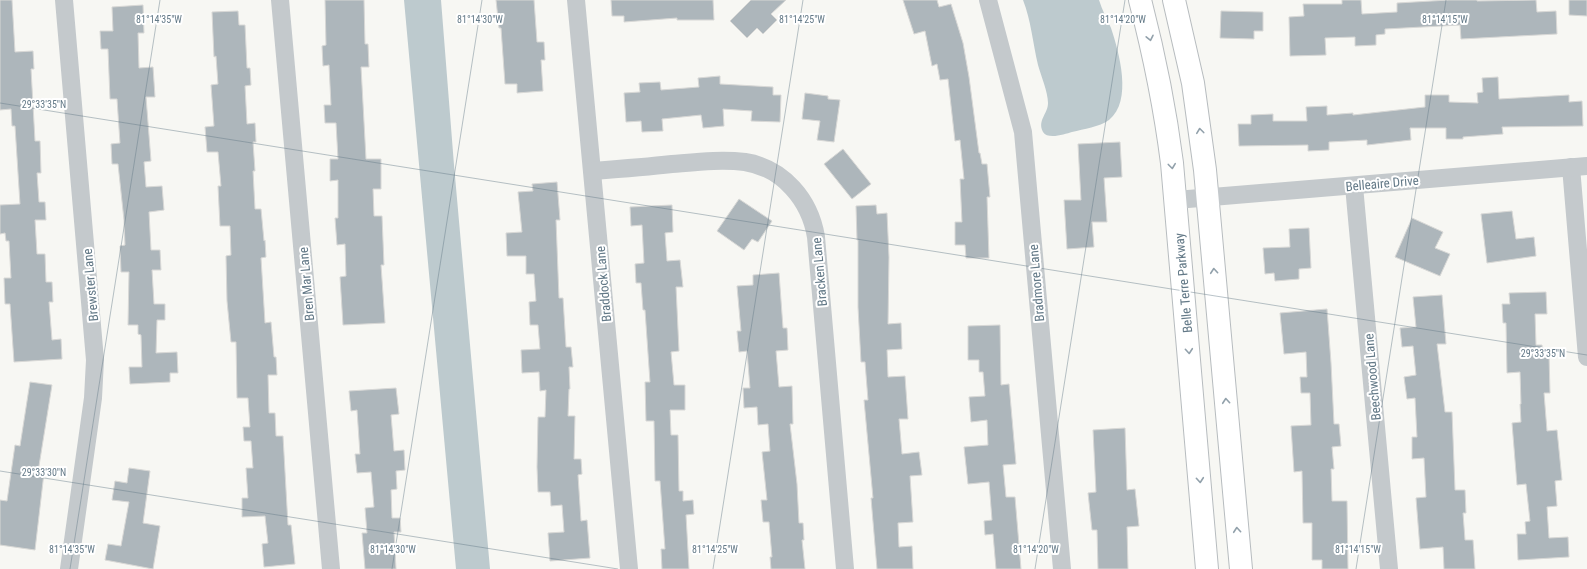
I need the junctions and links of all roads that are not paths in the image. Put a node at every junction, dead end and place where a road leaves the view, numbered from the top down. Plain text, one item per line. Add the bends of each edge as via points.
1 (64, 0) edge
2 (280, 0) edge
3 (576, 0) edge
4 (988, 0) edge
5 (1140, 0) edge
6 (1174, 0) edge
7 (1579, 167) edge
8 (593, 171) junction
9 (1354, 186) junction
10 (1207, 197) junction
11 (1176, 200) junction
12 (1587, 357) edge
13 (69, 569) edge
14 (331, 569) edge
15 (629, 569) edge
16 (845, 569) edge
17 (1062, 569) edge
18 (1207, 569) edge
19 (1241, 569) edge
20 (1389, 569) edge

1 - 13 street, Brewster Lane via 95,360 93,398
2 - 14 street, Bren Mar Lane
3 - 8 street, Braddock Lane
4 - 17 street, Bradmore Lane via 1023,132
5 -> 11 main road, Belle Terre Parkway via 1169,137
10 -> 6 main road via 1193,83
7 - 9 street, Belleaire Drive
7 - 12 street
8 - 15 street, Braddock Lane
8 - 16 street, Bracken Lane via 711,161 745,162 771,172 783,180 804,202 810,213 816,237
9 - 10 street, Belleaire Drive
9 - 20 street, Beechwood Lane
10 - 11 street, Belleaire Drive
19 -> 10 main road
11 -> 18 main road, Belle Terre Parkway

